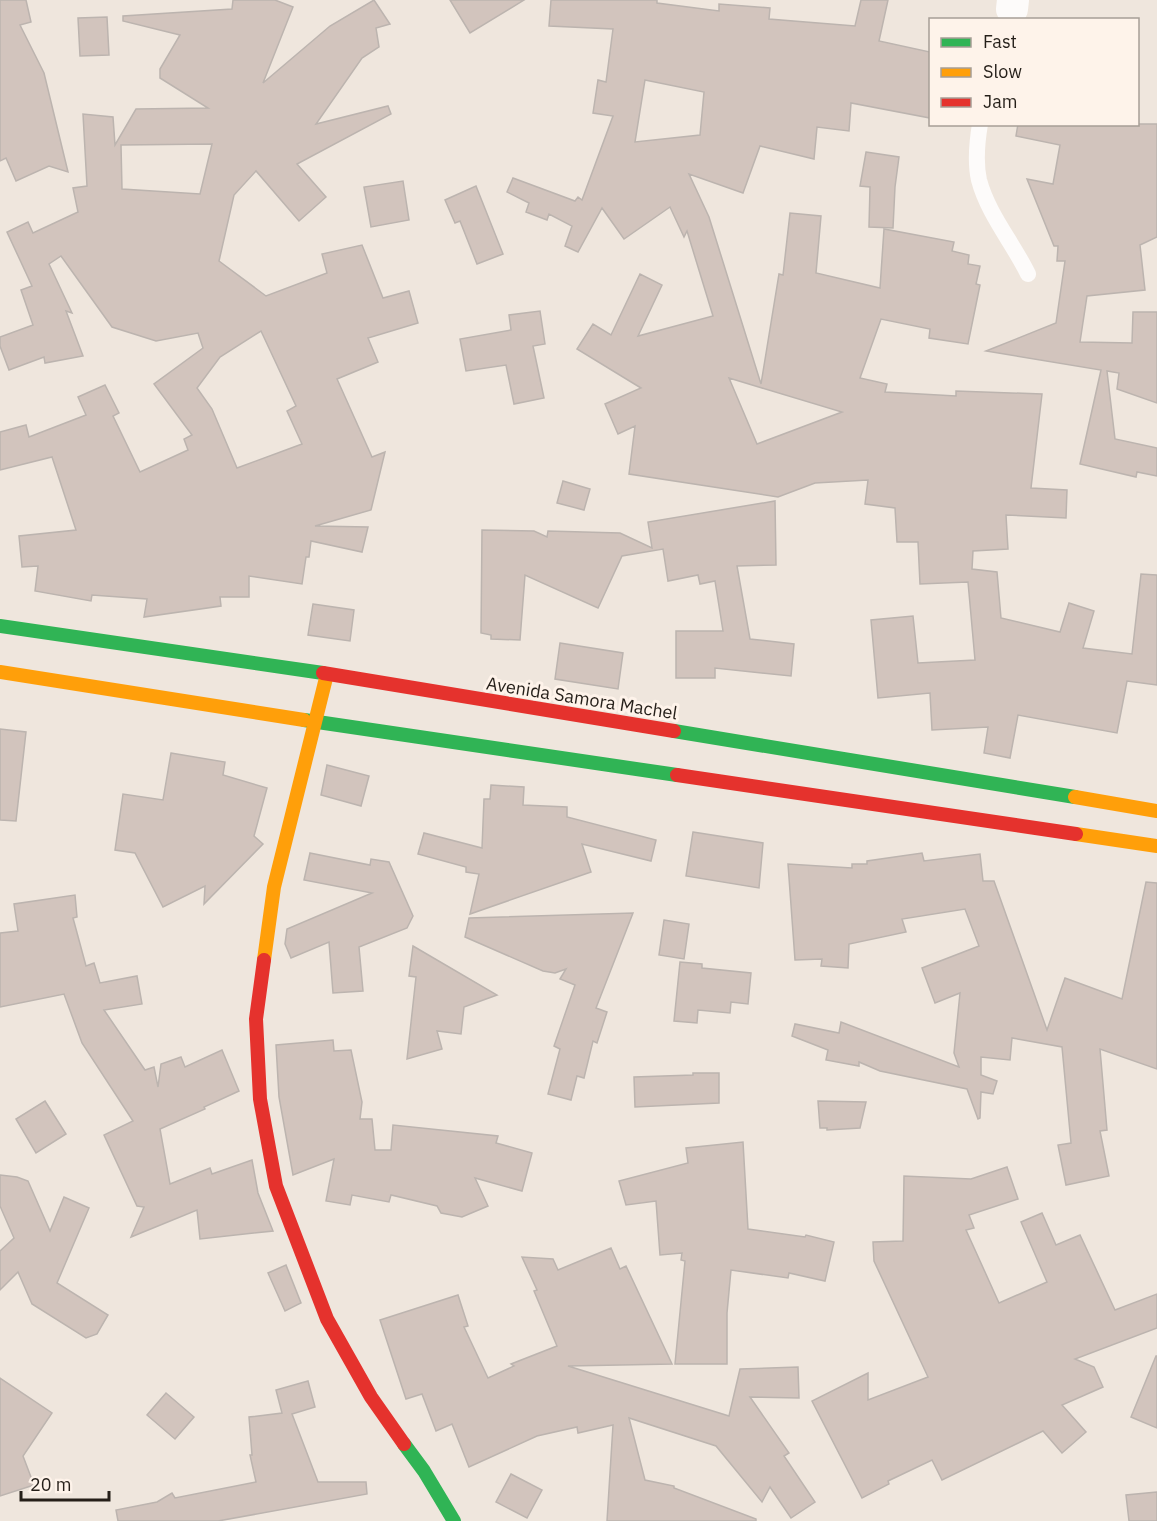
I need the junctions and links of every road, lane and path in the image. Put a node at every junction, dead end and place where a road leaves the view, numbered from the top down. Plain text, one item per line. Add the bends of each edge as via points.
1 (980, 126) edge
2 (1028, 274) dead end
3 (0, 626) edge
4 (0, 672) edge
5 (327, 674) junction
6 (315, 722) junction
7 (1157, 811) edge
8 (1157, 846) edge
9 (454, 1521) edge

1 - 2 lane via 979,180
3 - 5 main road, Avenida Samora Machel
4 - 6 main road
5 - 6 main road
5 - 7 main road, Avenida Samora Machel
6 - 8 main road
6 - 9 main road via 274,886 256,1019 260,1099 276,1186 327,1318 371,1397

